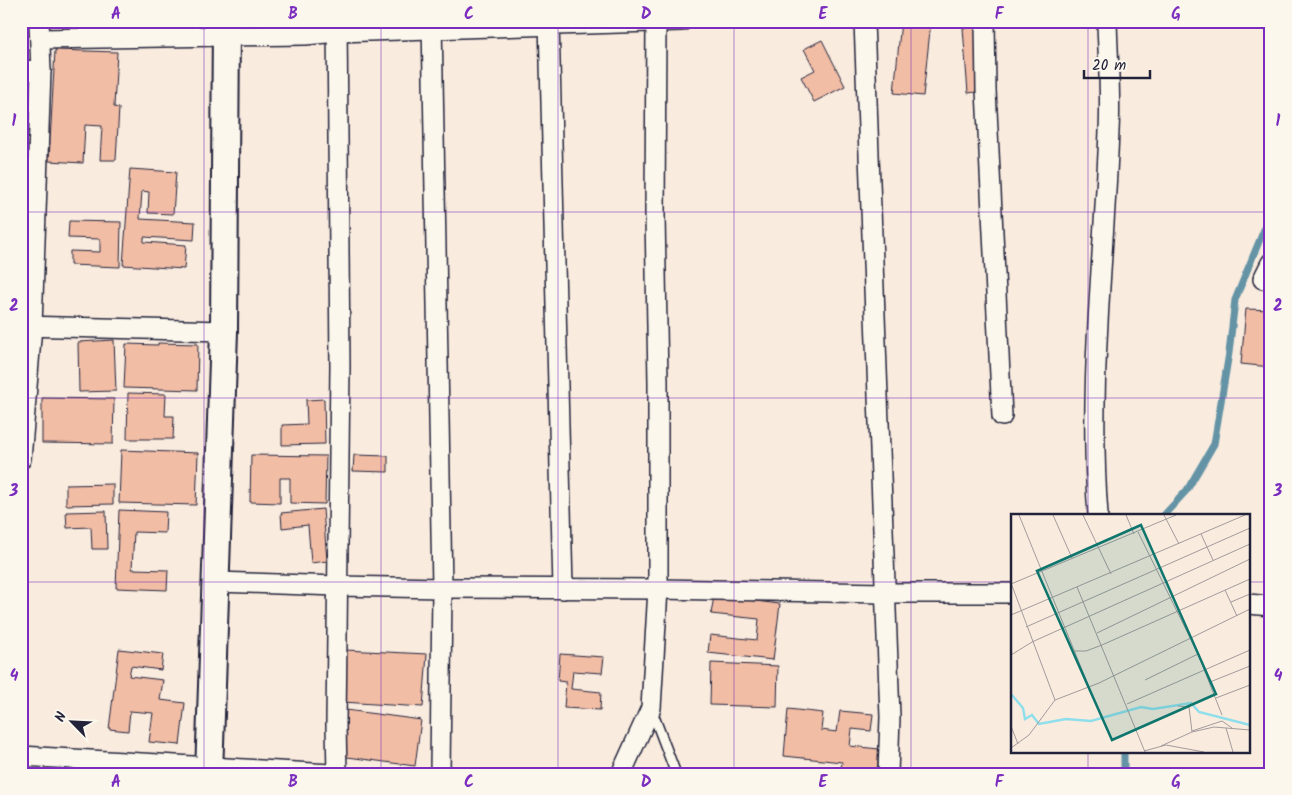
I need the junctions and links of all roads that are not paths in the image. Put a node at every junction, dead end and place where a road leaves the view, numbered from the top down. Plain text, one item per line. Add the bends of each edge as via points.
1 (682, 21) edge
2 (864, 21) edge
3 (985, 21) edge
4 (1107, 21) edge
5 (656, 22) edge
6 (550, 23) edge
7 (432, 25) edge
8 (338, 27) edge
9 (226, 28) edge
10 (40, 30) edge
11 (21, 70) edge
12 (41, 71) junction
13 (27, 326) edge
14 (224, 330) junction
15 (1002, 416) dead end
16 (21, 458) edge
17 (1098, 514) edge
18 (217, 582) junction
19 (338, 586) junction
20 (442, 588) junction
21 (563, 589) junction
22 (658, 589) junction
23 (885, 593) junction
24 (1011, 593) edge
25 (1250, 604) edge
26 (1271, 606) edge
27 (651, 708) junction
28 (21, 756) edge
29 (209, 771) edge
30 (331, 774) edge
31 (337, 774) edge
32 (440, 774) edge
33 (621, 774) edge
34 (676, 774) edge
35 (888, 774) edge

1 - 5 street
2 - 23 street
3 - 15 street
4 - 17 street via 1110,129 1096,364
5 - 6 street
5 - 22 street
6 - 7 street
6 - 21 street
7 - 8 street
7 - 20 street
8 - 9 street via 305,36
8 - 19 street
9 - 10 street
9 - 14 street
10 - 12 street
11 - 12 street
12 - 13 street
13 - 14 street
13 - 16 street
14 - 18 street
18 - 19 street
18 - 29 street
19 - 20 street
19 - 31 street
20 - 21 street
20 - 32 street
21 - 22 street
22 - 23 street
22 - 27 street
23 - 24 street
23 - 35 street via 890,717
25 - 26 street
27 - 33 street
27 - 34 lane
28 - 29 street
29 - 30 street

